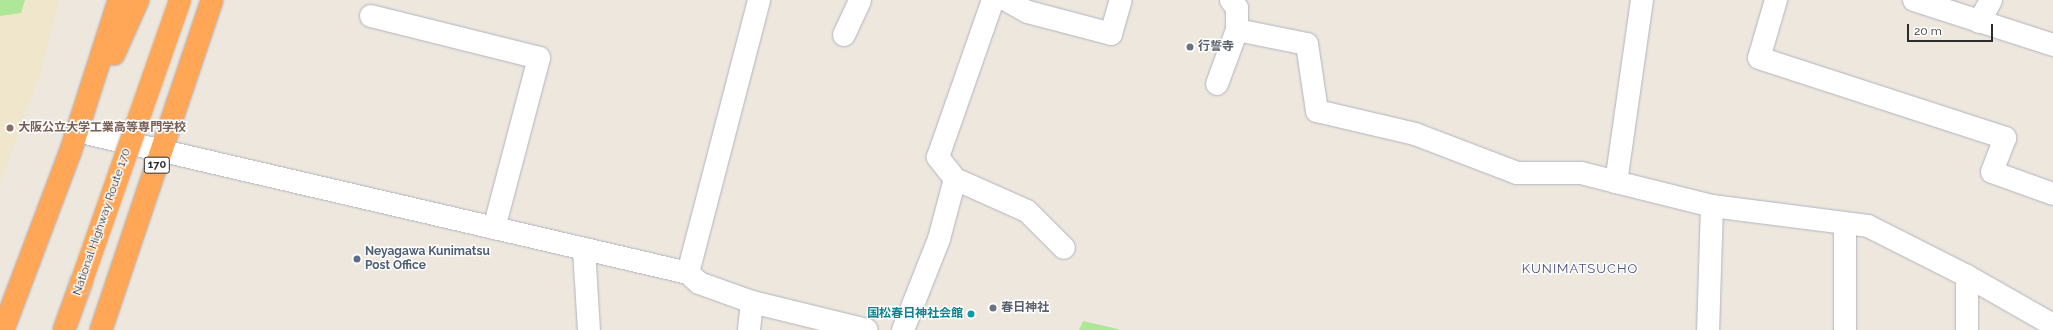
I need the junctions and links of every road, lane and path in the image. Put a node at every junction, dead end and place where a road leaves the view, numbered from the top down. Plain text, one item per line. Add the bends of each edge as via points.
1 (119, 0) edge
2 (138, 0) edge
3 (180, 0) edge
4 (212, 0) edge
5 (759, 0) edge
6 (860, 0) edge
7 (993, 0) edge
8 (1006, 0) edge
9 (1121, 0) edge
10 (1231, 0) edge
11 (1642, 0) edge
12 (1776, 0) edge
13 (1914, 0) edge
14 (1991, 0) edge
15 (370, 16) dead end
16 (1979, 22) junction
17 (1237, 30) junction
18 (844, 35) dead end
19 (2053, 45) edge
20 (1217, 84) dead end
21 (77, 131) junction
22 (162, 151) junction
23 (955, 179) junction
24 (1616, 182) junction
25 (2053, 194) edge
26 (1712, 206) junction
27 (1845, 224) junction
28 (494, 228) junction
29 (1064, 248) dead end
30 (584, 249) junction
31 (688, 273) junction
32 (1967, 276) junction
33 (752, 302) junction
34 (2053, 325) edge
35 (3, 330) edge
36 (64, 330) edge
37 (101, 330) edge
38 (589, 330) edge
39 (749, 330) edge
40 (867, 330) edge
41 (903, 330) edge
42 (1708, 330) edge
43 (1845, 330) edge
44 (1967, 330) edge

1 - 21 highway
2 - 21 highway
3 - 36 highway, National Highway Route 170 / 170, bridge
4 - 22 highway, 170
5 - 31 street
6 - 18 street
7 - 23 street via 938,157
8 - 9 street via 1028,12 1111,34
10 - 17 street via 1237,8
11 - 24 street
12 - 25 street via 1759,58 2005,138 1992,172
13 - 16 street
14 - 16 street
15 - 28 street via 539,58
16 - 19 street
17 - 20 street
17 - 24 street via 1307,44 1317,111 1415,134 1517,173 1581,173
21 - 22 street
21 - 35 highway
22 - 28 street
22 - 37 highway, 170
23 - 29 street via 1027,211
23 - 41 street via 939,239
24 - 26 street
26 - 27 street
26 - 42 street
27 - 32 street via 1868,226
27 - 43 street
28 - 30 street
30 - 31 street
30 - 38 street
31 - 33 street via 699,283
32 - 34 street
32 - 44 street
33 - 39 street
33 - 40 street

